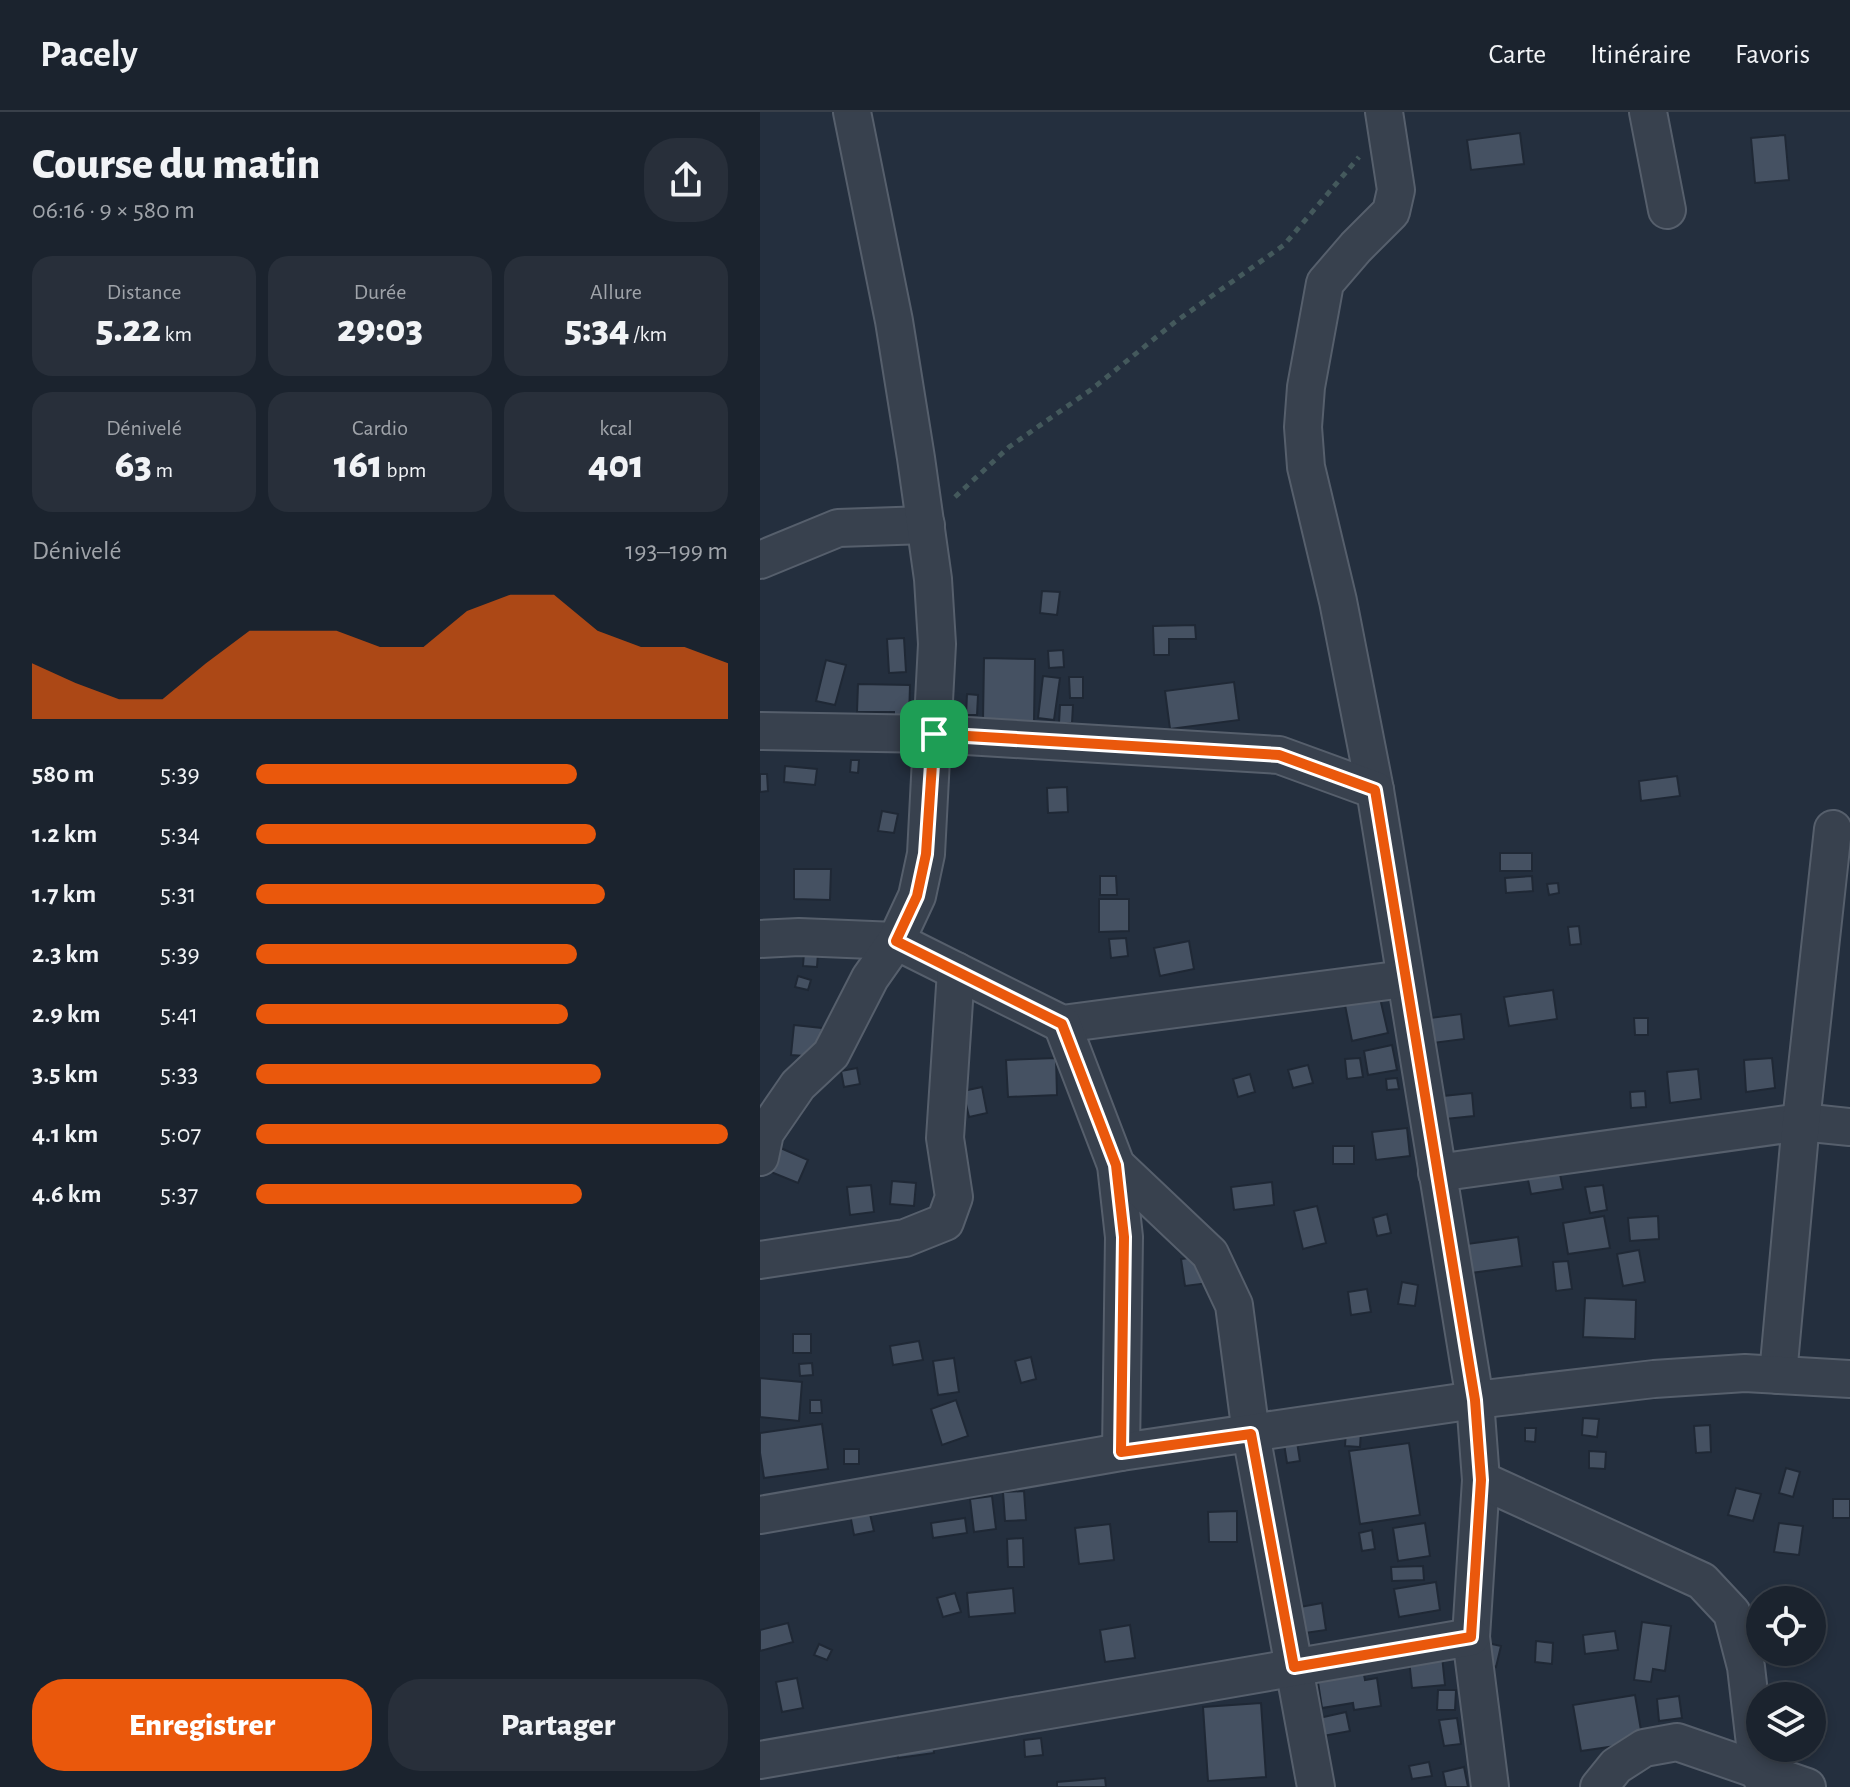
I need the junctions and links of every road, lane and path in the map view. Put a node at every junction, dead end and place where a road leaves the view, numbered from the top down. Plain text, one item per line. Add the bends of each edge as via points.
1 (852, 112) edge
2 (1648, 112) edge
3 (1385, 117) edge
4 (1667, 210) dead end
5 (926, 525) junction
6 (760, 560) edge
7 (760, 731) edge
8 (934, 734) junction
9 (1375, 790) junction
10 (1833, 829) dead end
11 (760, 939) edge
12 (896, 941) junction
13 (956, 971) junction
14 (1404, 979) junction
15 (1062, 1024) junction
16 (1801, 1122) junction
17 (1850, 1127) edge
18 (760, 1157) edge
19 (1116, 1165) junction
20 (1437, 1173) junction
21 (760, 1260) edge
22 (1778, 1375) junction
23 (1850, 1379) edge
24 (1475, 1400) junction
25 (1251, 1434) junction
26 (1121, 1452) junction
27 (1481, 1480) junction
28 (760, 1515) edge
29 (1471, 1637) junction
30 (1294, 1667) junction
31 (760, 1760) edge
32 (1762, 1778) edge
33 (1316, 1787) edge
34 (1490, 1787) edge
35 (1599, 1787) edge
36 (1807, 1787) edge

1 - 5 street via 894,321
2 - 4 street
3 - 5 path via 1371,144 1284,245 1009,447
3 - 9 street via 1396,190 1391,212 1325,283 1303,427 1306,467
5 - 6 street via 838,528
5 - 8 street via 937,644
7 - 8 street
8 - 9 street via 1279,755
8 - 12 street via 926,854 917,896
9 - 14 street
10 - 16 street
11 - 12 street
12 - 13 street
12 - 18 street via 870,978 831,1054 798,1085 765,1133
13 - 15 street
13 - 21 street via 945,1138 954,1197 945,1222 905,1238
14 - 15 street
14 - 20 street
15 - 19 street
16 - 17 street
16 - 20 street
16 - 22 street
19 - 25 street via 1210,1254 1234,1305
19 - 26 street via 1124,1237
20 - 24 street
22 - 23 street
22 - 24 street via 1654,1379
24 - 25 street
24 - 27 street
25 - 26 street
25 - 30 street
26 - 28 street
27 - 29 street
27 - 32 street via 1702,1581 1732,1613 1746,1667
29 - 30 street
29 - 34 street
30 - 31 street
30 - 33 street
32 - 35 street via 1677,1742 1644,1748 1616,1766
32 - 36 street

